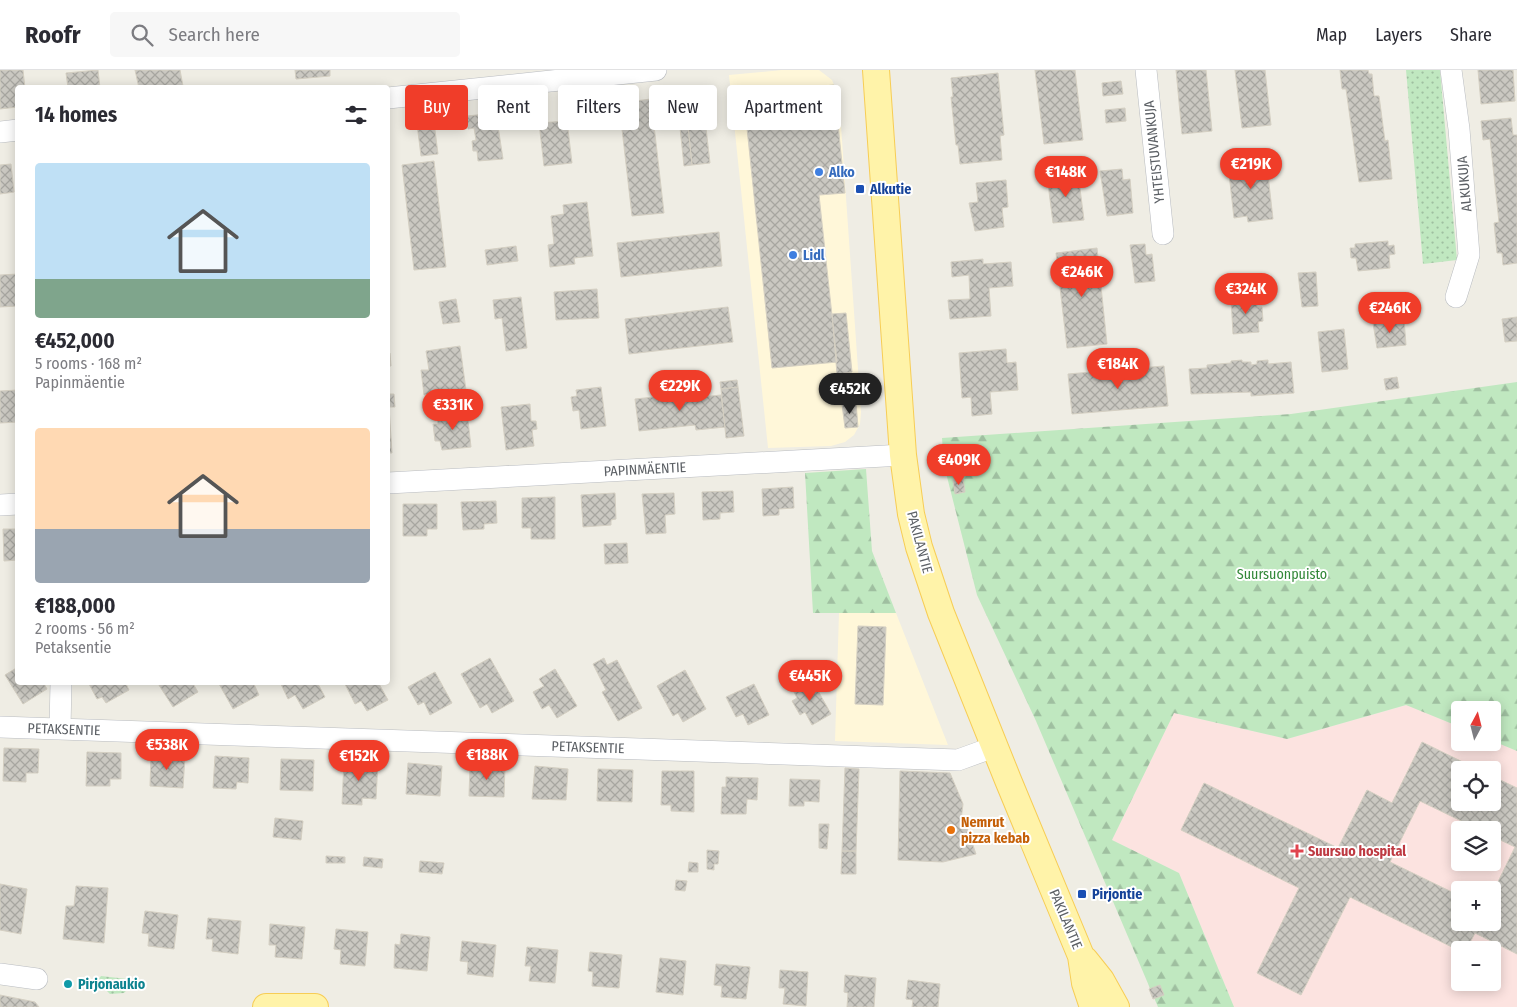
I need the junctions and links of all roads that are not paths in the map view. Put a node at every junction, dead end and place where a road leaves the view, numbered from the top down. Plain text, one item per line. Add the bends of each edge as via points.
1 (656, 70) edge
2 (876, 70) edge
3 (1146, 70) edge
4 (1451, 70) edge
5 (390, 98) edge
6 (15, 130) edge
7 (0, 132) edge
8 (1163, 234) dead end
9 (1456, 297) dead end
10 (903, 455) junction
11 (390, 483) edge
12 (15, 504) edge
13 (0, 505) edge
14 (61, 685) edge
15 (0, 728) edge
16 (60, 729) junction
17 (994, 747) junction
18 (1082, 956) junction
19 (0, 974) edge
20 (37, 980) dead end
21 (266, 1007) edge
22 (315, 1007) edge
23 (1093, 1007) edge
24 (1116, 1007) edge

1 - 5 street
2 - 10 main road, PAKILANTIE
3 - 8 street, YHTEISTUVANKUJA
4 - 9 street, ALKUKUJA via 1469,255
6 - 7 street
10 - 11 street, PAPINMÄENTIE
10 - 17 main road, PAKILANTIE via 919,547 941,613
12 - 13 street
14 - 16 street
15 - 16 street, PETAKSENTIE
16 - 17 street, PETAKSENTIE via 958,760
17 - 18 main road, PAKILANTIE
18 - 23 main road, PAKILANTIE via 1085,983
18 - 24 main road, PAKILANTIE
19 - 20 street
21 - 22 main road

